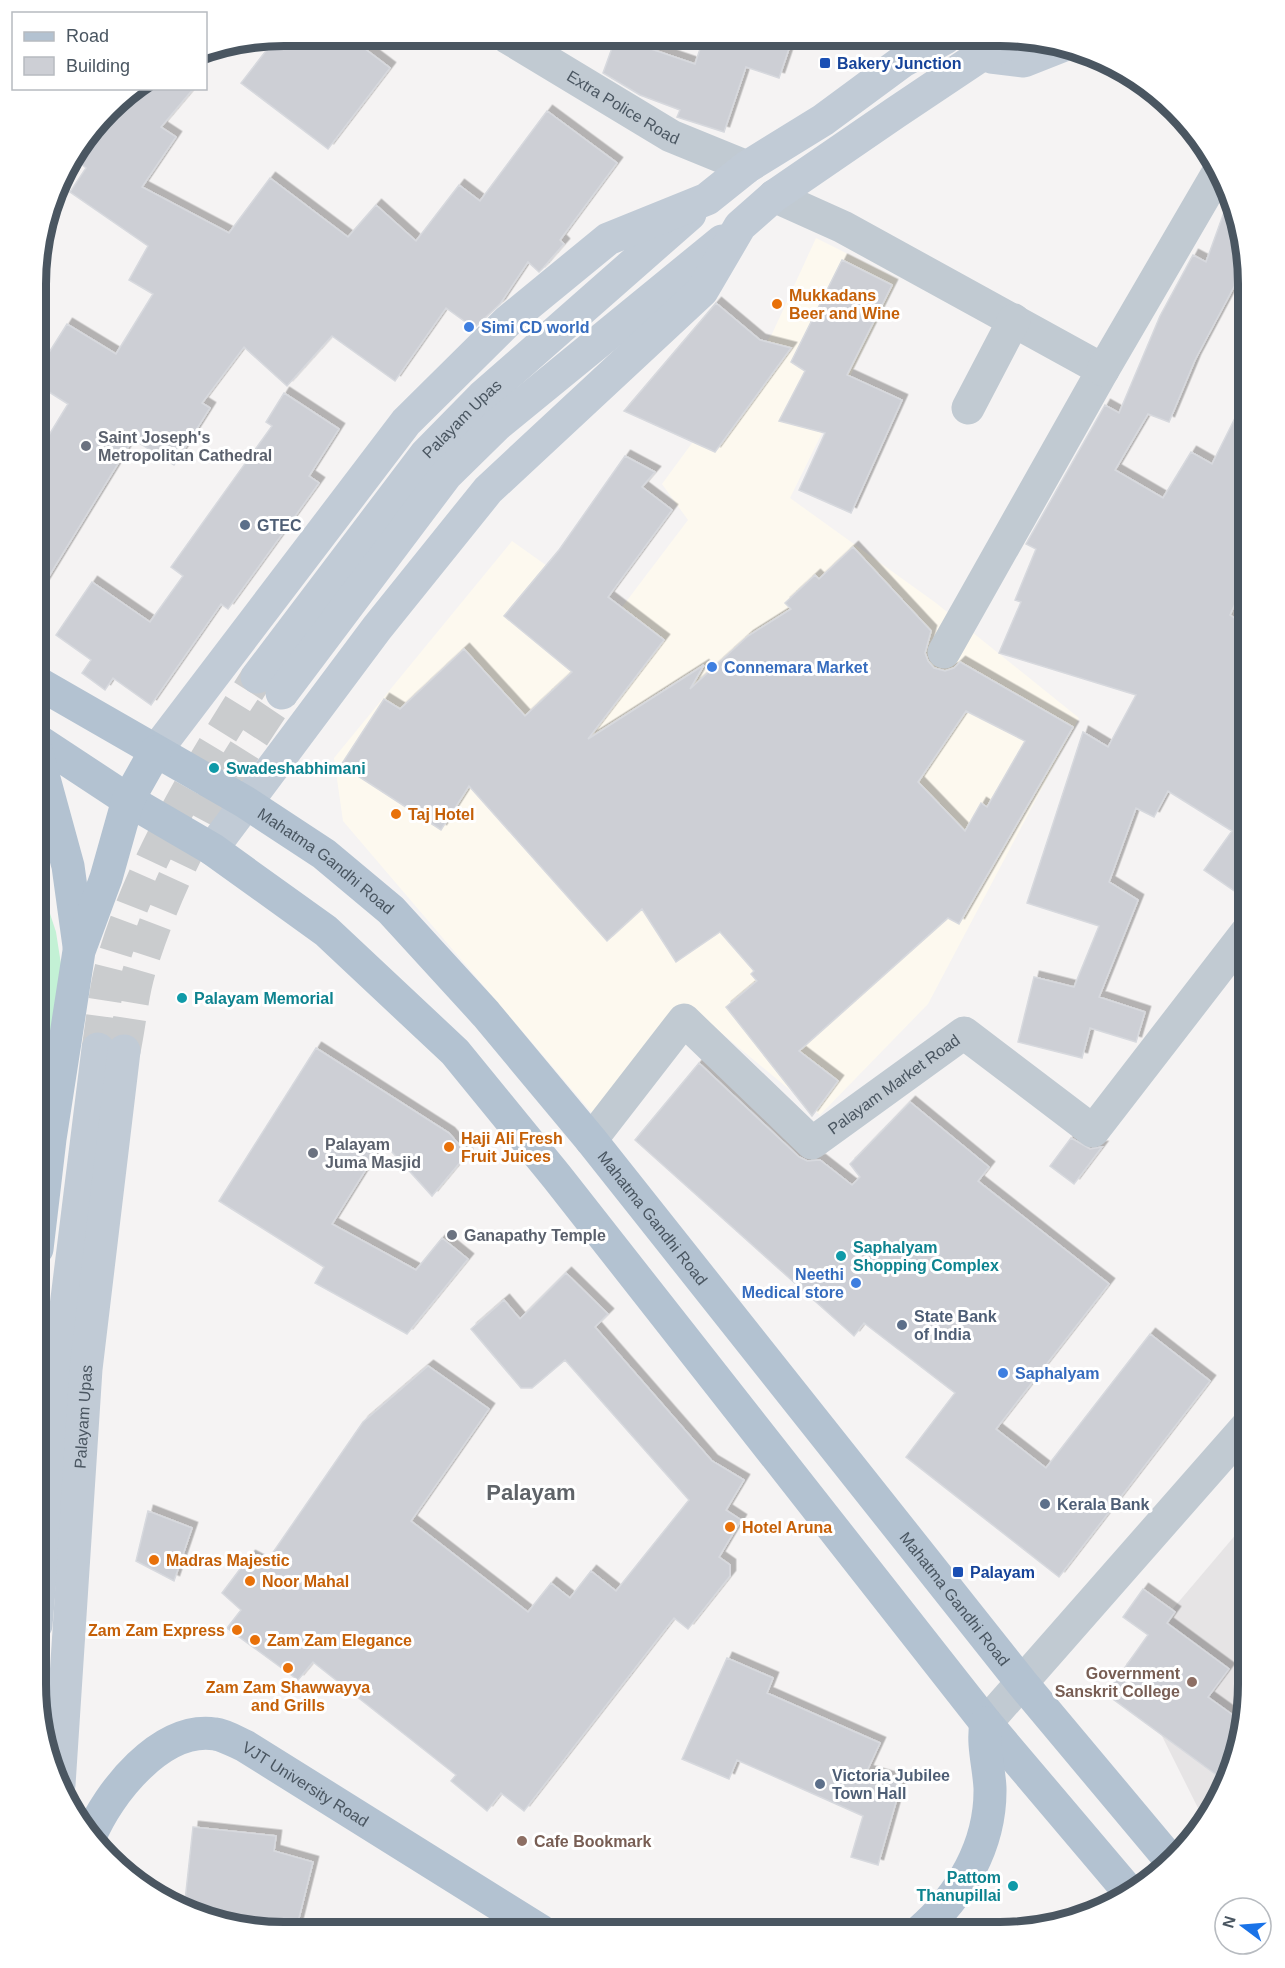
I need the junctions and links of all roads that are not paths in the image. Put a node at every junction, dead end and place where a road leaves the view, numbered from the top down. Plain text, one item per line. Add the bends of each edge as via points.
1 (522, 46) edge
2 (931, 46) edge
3 (1002, 46) edge
4 (1048, 51) edge
5 (980, 56) junction
6 (747, 167) junction
7 (1214, 179) edge
8 (774, 196) junction
9 (707, 199) junction
10 (740, 226) junction
11 (1014, 320) junction
12 (1103, 370) junction
13 (968, 408) dead end
14 (944, 652) dead end
15 (46, 688) edge
16 (46, 745) edge
17 (155, 752) junction
18 (46, 786) edge
19 (128, 800) junction
20 (245, 802) junction
21 (212, 849) junction
22 (1238, 943) edge
23 (79, 951) junction
24 (591, 1140) junction
25 (46, 1173) edge
26 (1238, 1437) edge
27 (46, 1511) edge
28 (1022, 1683) junction
29 (986, 1724) junction
30 (60, 1761) edge
31 (95, 1827) edge
32 (1166, 1855) edge
33 (1124, 1886) edge
34 (527, 1922) edge
35 (931, 1922) edge

1 - 6 street, Extra Police Road via 671,136
2 - 6 main road
3 - 5 main road, Palayam Upas
4 - 5 main road via 1024,61
5 - 8 main road, Palayam Upas
6 - 9 main road
7 - 12 street
8 - 10 main road, Palayam Upas
8 - 11 street via 843,227
9 - 10 main road, Palayam Upas via 482,397 426,454 269,685 446,475 497,424
9 - 17 main road via 608,239 508,321 406,422
10 - 20 main road via 702,291 488,490
11 - 12 street
11 - 13 street
12 - 14 street
15 - 17 main road, Mahatma Gandhi Road
16 - 19 main road
17 - 19 main road
17 - 20 main road, Mahatma Gandhi Road
18 - 23 main road via 68,866
19 - 21 main road
19 - 23 main road via 106,878
20 - 21 main road
20 - 24 main road, Mahatma Gandhi Road via 324,854 392,910 486,1014
21 - 29 main road via 326,932 455,1052 572,1195
22 - 24 street, Palayam Market Road via 1093,1131 964,1033 812,1143 684,1020
23 - 25 main road
24 - 28 main road, Mahatma Gandhi Road
26 - 28 street
27 - 30 main road, Palayam Upas via 59,1363 111,1050
28 - 29 street
28 - 32 main road, Mahatma Gandhi Road
29 - 33 main road
29 - 35 main road via 990,1790 985,1828 970,1873 943,1912
31 - 34 main road, VJT University Road via 111,1796 134,1769 190,1734 215,1734 245,1746

